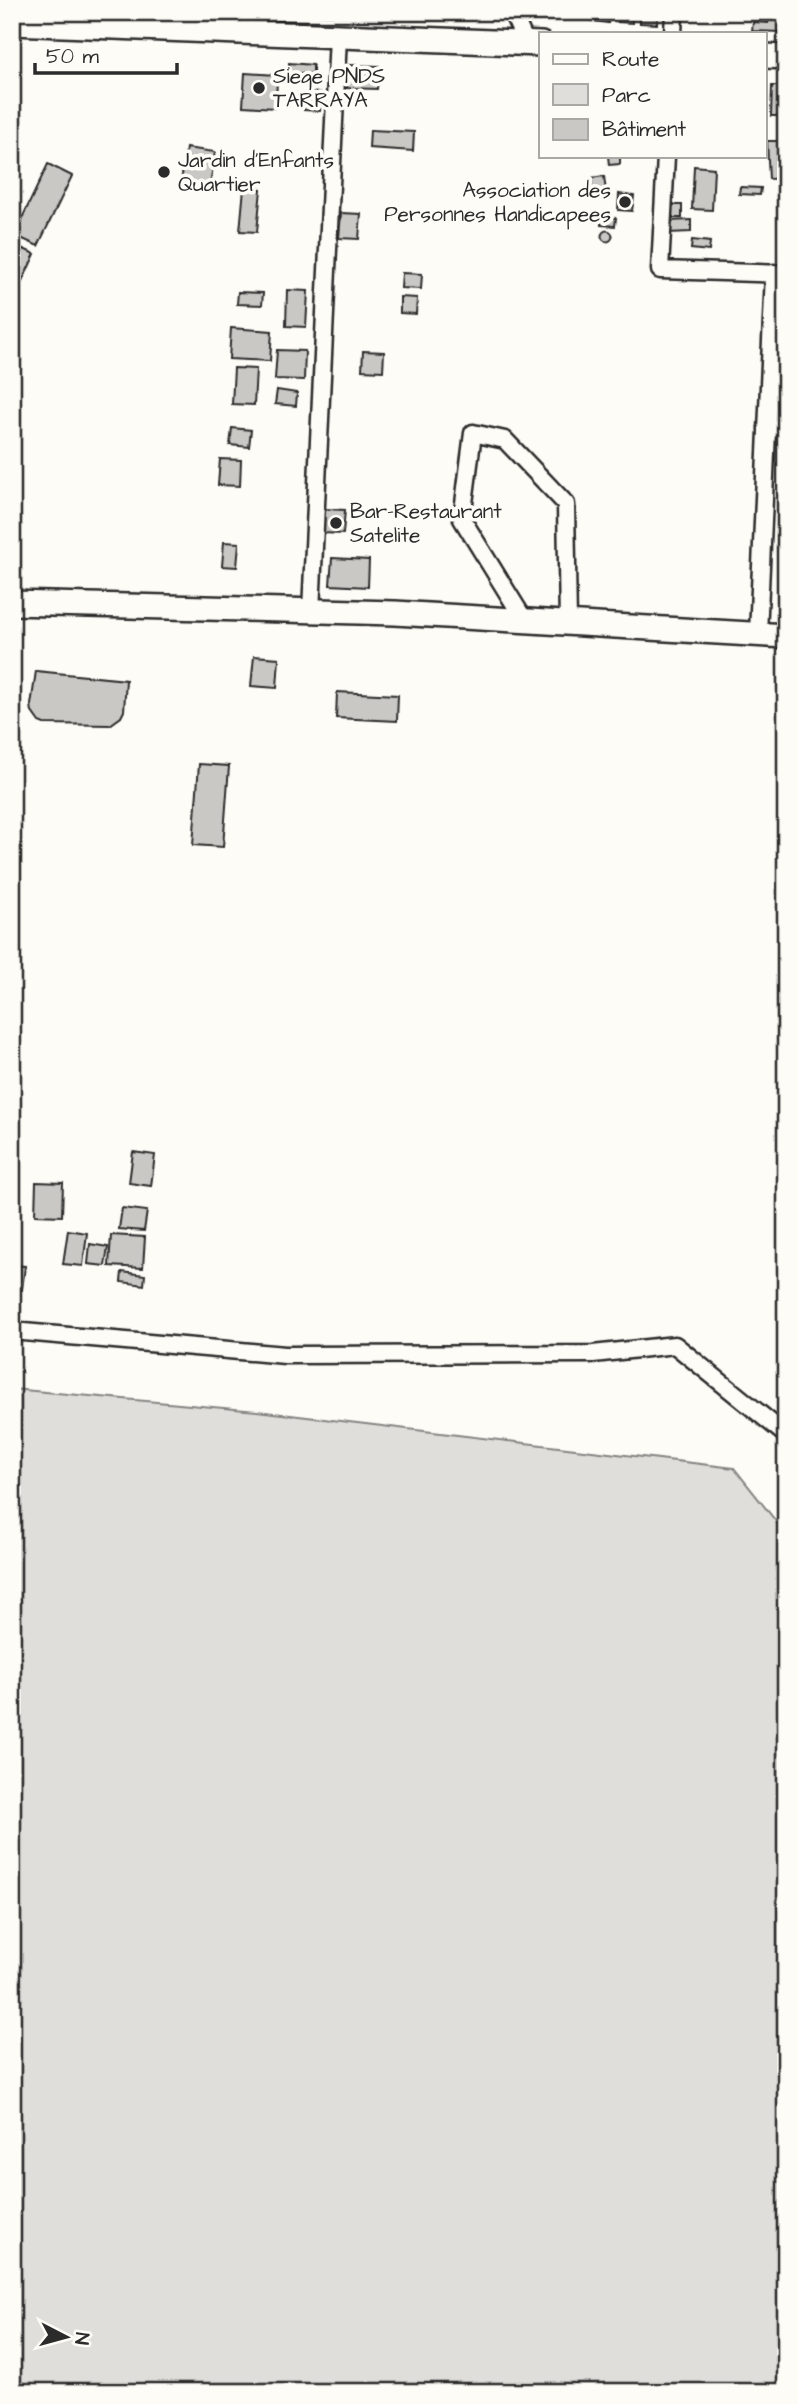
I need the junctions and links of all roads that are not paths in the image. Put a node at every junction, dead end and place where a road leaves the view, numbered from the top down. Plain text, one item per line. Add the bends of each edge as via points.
1 (512, 12) edge
2 (674, 12) edge
3 (16, 20) edge
4 (673, 32) edge
5 (338, 36) junction
6 (533, 44) edge
7 (766, 56) edge
8 (786, 57) edge
9 (666, 158) edge
10 (780, 274) edge
11 (767, 428) junction
12 (786, 429) edge
13 (12, 603) edge
14 (311, 611) junction
15 (525, 621) junction
16 (569, 624) junction
17 (758, 634) junction
18 (786, 636) edge
19 (12, 1331) edge
20 (786, 1435) edge

1 - 6 street
2 - 4 street
3 - 5 street
5 - 6 street
5 - 14 street
7 - 8 street
9 - 10 street via 660,270
10 - 11 street
11 - 12 street
11 - 17 street
13 - 14 street
14 - 15 street
15 - 16 street
15 - 16 street via 462,519 473,433 505,440 566,504
16 - 17 street
17 - 18 street
19 - 20 street via 285,1355 593,1354 674,1345

